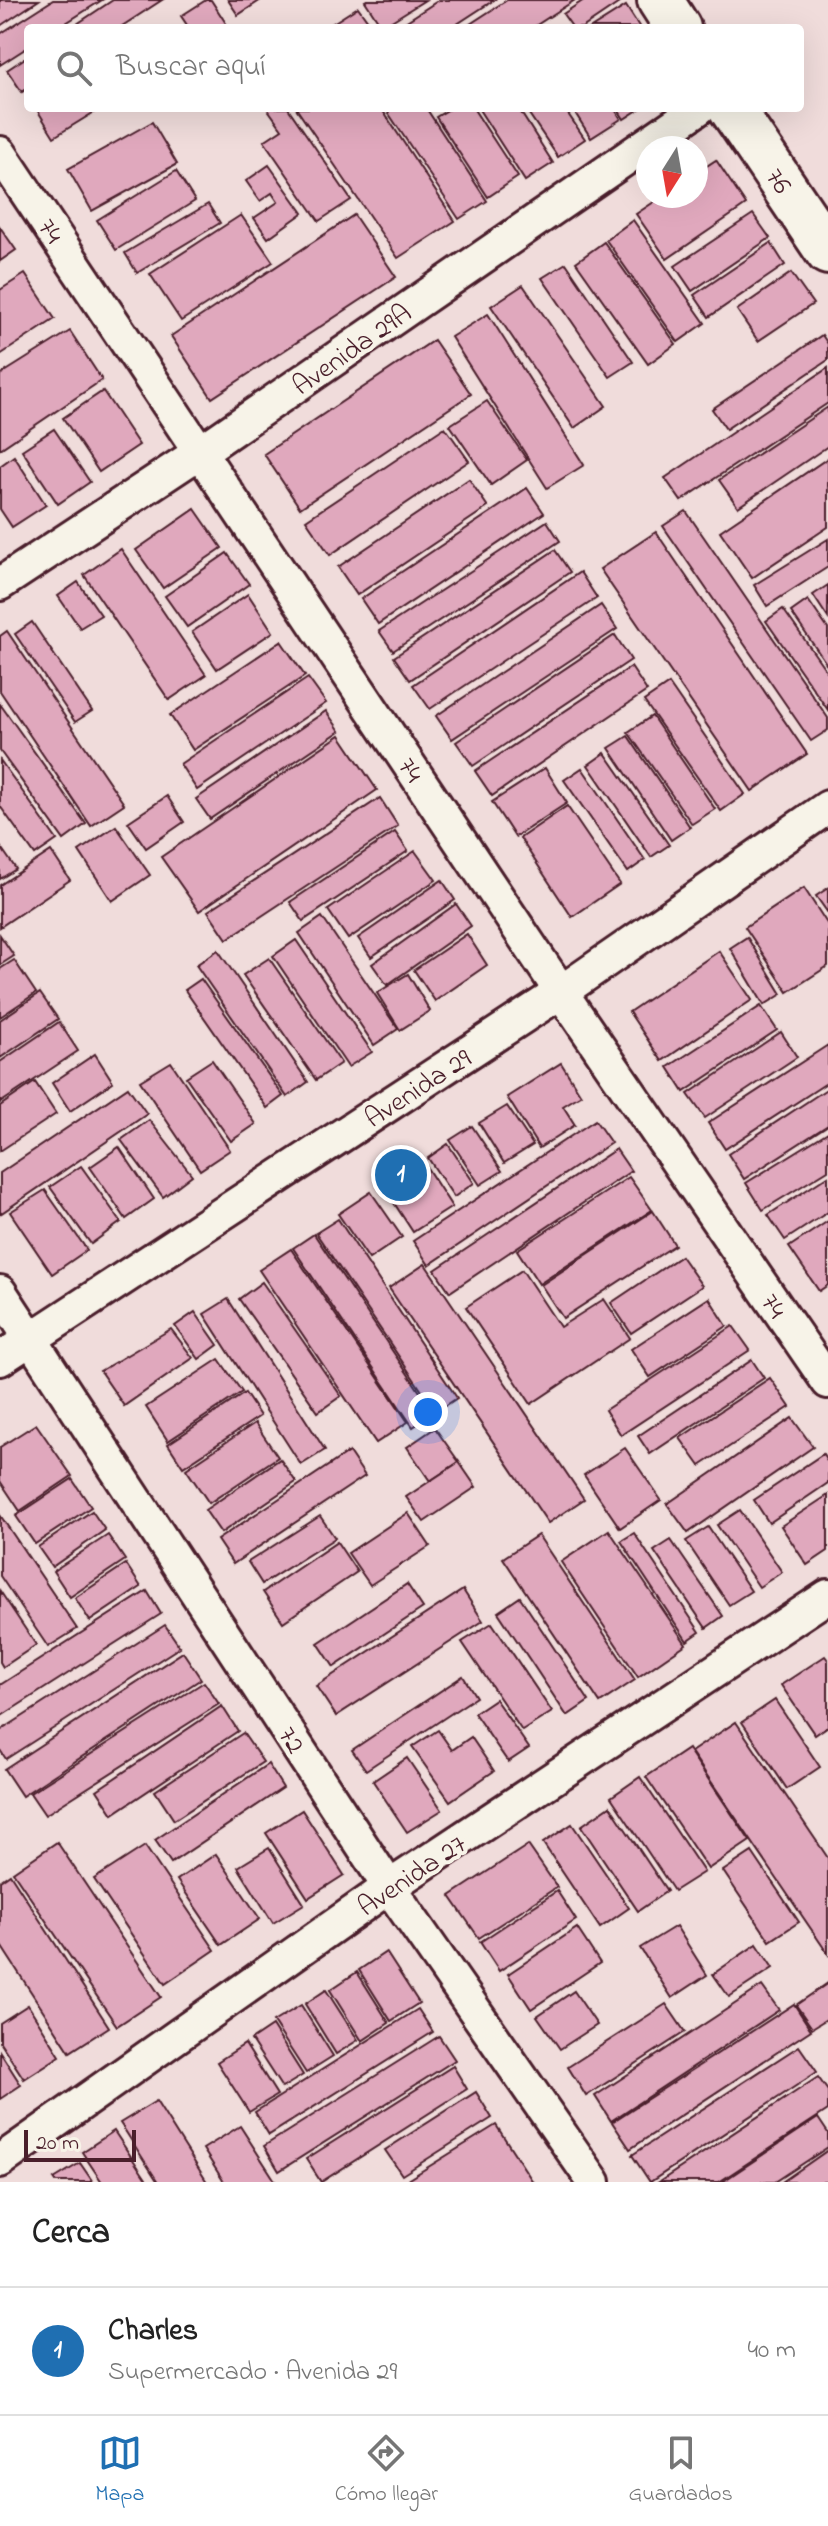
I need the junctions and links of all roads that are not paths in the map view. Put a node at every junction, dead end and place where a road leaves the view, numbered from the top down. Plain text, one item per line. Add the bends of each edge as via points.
1 (660, 0) edge
2 (675, 24) edge
3 (693, 112) edge
4 (734, 112) edge
5 (0, 153) edge
6 (828, 252) edge
7 (200, 452) junction
8 (0, 584) edge
9 (828, 807) edge
10 (561, 992) junction
11 (0, 1292) edge
12 (32, 1338) junction
13 (0, 1359) edge
14 (828, 1382) edge
15 (828, 1596) edge
16 (389, 1887) junction
17 (0, 2161) edge
18 (594, 2182) edge

1 - 2 street
3 - 7 street, Avenida 29A
4 - 6 street, 76
5 - 7 street, 74
7 - 8 street, Avenida 29A
7 - 10 street, 74
9 - 10 street, Avenida 29
10 - 12 street, Avenida 29
10 - 14 street, 74
11 - 12 street, 72
12 - 13 street, Avenida 29
12 - 16 street, 72
15 - 16 street, Avenida 27
16 - 17 street, Avenida 27
16 - 18 street, 72

